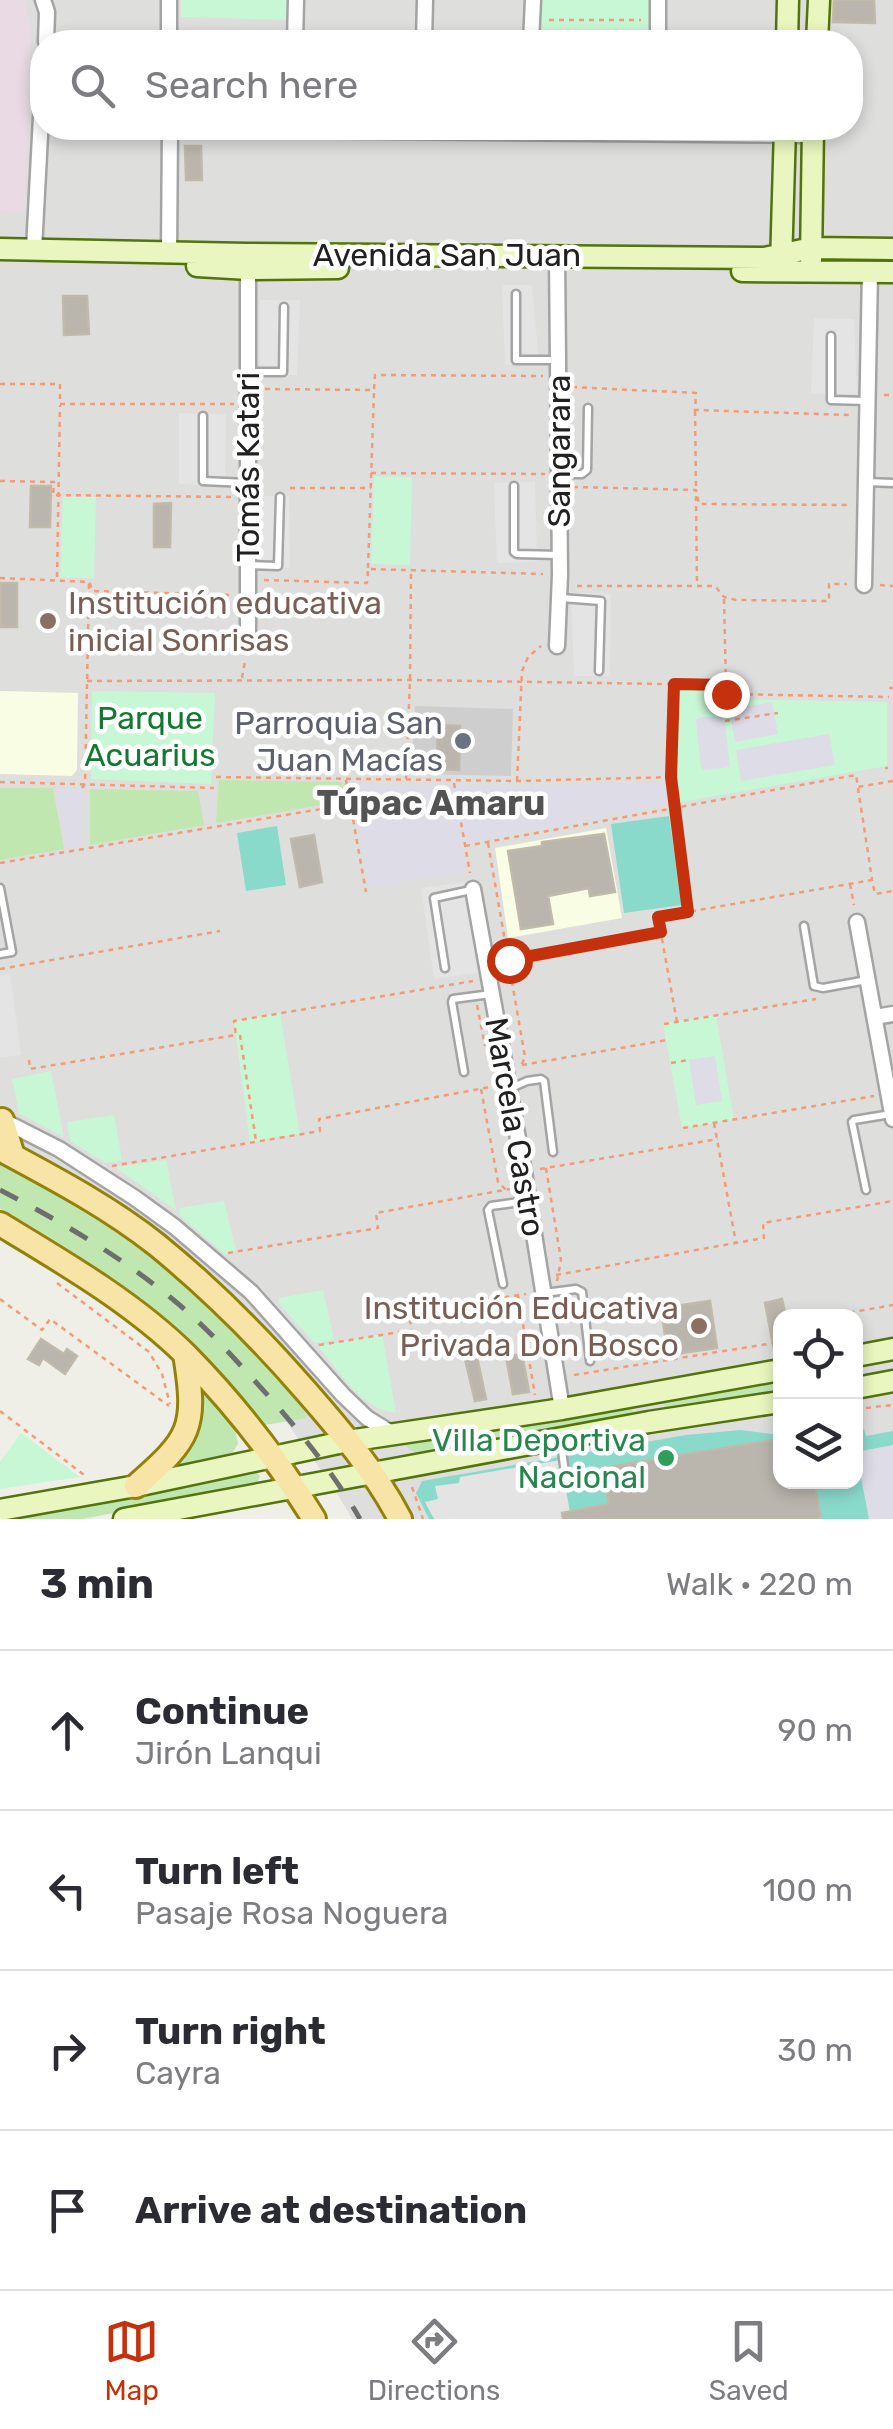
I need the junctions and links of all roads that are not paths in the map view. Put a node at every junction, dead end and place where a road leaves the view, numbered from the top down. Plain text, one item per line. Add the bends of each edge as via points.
1 (44, 0) edge
2 (169, 0) edge
3 (296, 0) edge
4 (426, 0) edge
5 (533, 0) edge
6 (658, 0) edge
7 (788, 0) edge
8 (818, 0) edge
9 (46, 30) edge
10 (169, 30) edge
11 (295, 30) edge
12 (425, 30) edge
13 (532, 30) edge
14 (658, 30) edge
15 (787, 30) edge
16 (817, 30) edge
17 (40, 140) edge
18 (170, 140) edge
19 (785, 140) edge
20 (813, 140) edge
21 (812, 248) junction
22 (0, 249) edge
23 (34, 249) junction
24 (893, 249) edge
25 (169, 252) junction
26 (248, 261) junction
27 (0, 262) edge
28 (558, 262) junction
29 (781, 263) junction
30 (870, 271) junction
31 (810, 272) junction
32 (893, 272) edge
33 (516, 294) dead end
34 (284, 308) dead end
35 (831, 336) dead end
36 (559, 360) junction
37 (248, 372) junction
38 (588, 408) dead end
39 (867, 408) junction
40 (203, 416) dead end
41 (560, 480) junction
42 (866, 482) junction
43 (893, 483) edge
44 (514, 486) dead end
45 (248, 490) junction
46 (282, 492) road end
47 (560, 555) junction
48 (248, 580) junction
49 (864, 585) road end
50 (560, 586) junction
51 (248, 644) road end
52 (557, 646) road end
53 (599, 671) dead end
54 (0, 888) edge
55 (473, 890) joint
56 (857, 922) road end
57 (804, 926) dead end
58 (0, 954) edge
59 (446, 968) dead end
60 (490, 978) junction
61 (868, 980) junction
62 (893, 1014) edge
63 (874, 1018) junction
64 (464, 1072) dead end
65 (511, 1086) junction
66 (892, 1116) edge
67 (1, 1119) edge
68 (6, 1152) edge
69 (553, 1152) dead end
70 (526, 1186) junction
71 (866, 1190) dead end
72 (0, 1224) edge
73 (503, 1284) dead end
74 (547, 1292) junction
75 (893, 1349) edge
76 (185, 1354) junction
77 (863, 1355) edge
78 (590, 1361) dead end
79 (773, 1371) edge
80 (893, 1381) edge
81 (863, 1387) edge
82 (643, 1395) junction
83 (561, 1399) junction
84 (773, 1403) edge
85 (649, 1422) junction
86 (393, 1434) junction
87 (560, 1439) junction
88 (348, 1442) junction
89 (273, 1456) junction
90 (372, 1473) junction
91 (566, 1481) dead end
92 (136, 1486) junction
93 (294, 1486) junction
94 (0, 1510) edge
95 (124, 1519) edge
96 (314, 1519) edge
97 (400, 1519) edge

1 - 9 street
2 - 10 street
3 - 11 street
4 - 12 street
5 - 13 street
6 - 14 street
7 - 15 street
8 - 16 street
17 - 23 street
18 - 25 street
19 - 29 street
20 - 21 street
21 - 24 street, Avenida San Juan
21 - 29 street, Avenida San Juan
21 - 31 street
22 - 23 street, Avenida San Juan
23 - 25 street, Avenida San Juan
25 - 26 street, Avenida San Juan
26 - 27 street, Avenida San Juan
26 - 28 street, Avenida San Juan
26 - 37 street, Tomás Katari
28 - 29 street, Avenida San Juan
28 - 36 street, Sangarara
29 - 31 street, Avenida San Juan
30 - 31 street, Avenida San Juan
30 - 32 street, Avenida San Juan
30 - 39 street
33 - 36 lane via 516,360
34 - 37 lane via 284,372
35 - 39 lane via 830,400
36 - 41 street, Sangarara
37 - 45 street, Tomás Katari
38 - 41 lane via 587,470
39 - 42 street
40 - 45 lane via 204,481
41 - 47 street, Sangarara
42 - 43 lane
42 - 49 street
44 - 47 lane via 514,552
45 - 48 street, Tomás Katari
46 - 48 lane via 278,566
47 - 50 street, Sangarara
48 - 51 street, Tomás Katari
50 - 52 street, Sangarara
50 - 53 lane via 601,602
54 - 58 lane via 12,952
55 - 59 lane via 434,898
55 - 60 street, Marcela Castro
56 - 61 street
57 - 61 lane via 814,986
60 - 64 lane via 475,996 452,1002
60 - 65 street, Marcela Castro
61 - 63 street
62 - 63 street
63 - 66 street
65 - 69 lane via 544,1081
65 - 70 street, Marcela Castro
66 - 71 lane via 852,1122
67 - 68 main road
67 - 86 street via 148,1207 251,1292 355,1407
68 - 88 main road via 109,1212 213,1292
70 - 73 lane via 488,1210
70 - 74 street, Marcela Castro
72 - 76 main road via 121,1301
74 - 78 lane via 582,1292
74 - 83 street, Marcela Castro
75 - 77 street
76 - 89 main road
76 - 92 main road via 191,1401 186,1432
79 - 82 street
80 - 81 street
82 - 83 street
82 - 85 street
83 - 86 street
84 - 85 street
85 - 87 street
86 - 88 street
87 - 90 street
87 - 91 lane
88 - 89 street
88 - 90 main road
89 - 92 street
89 - 93 main road
90 - 93 street
90 - 97 main road
92 - 94 street
93 - 95 street
93 - 96 main road

